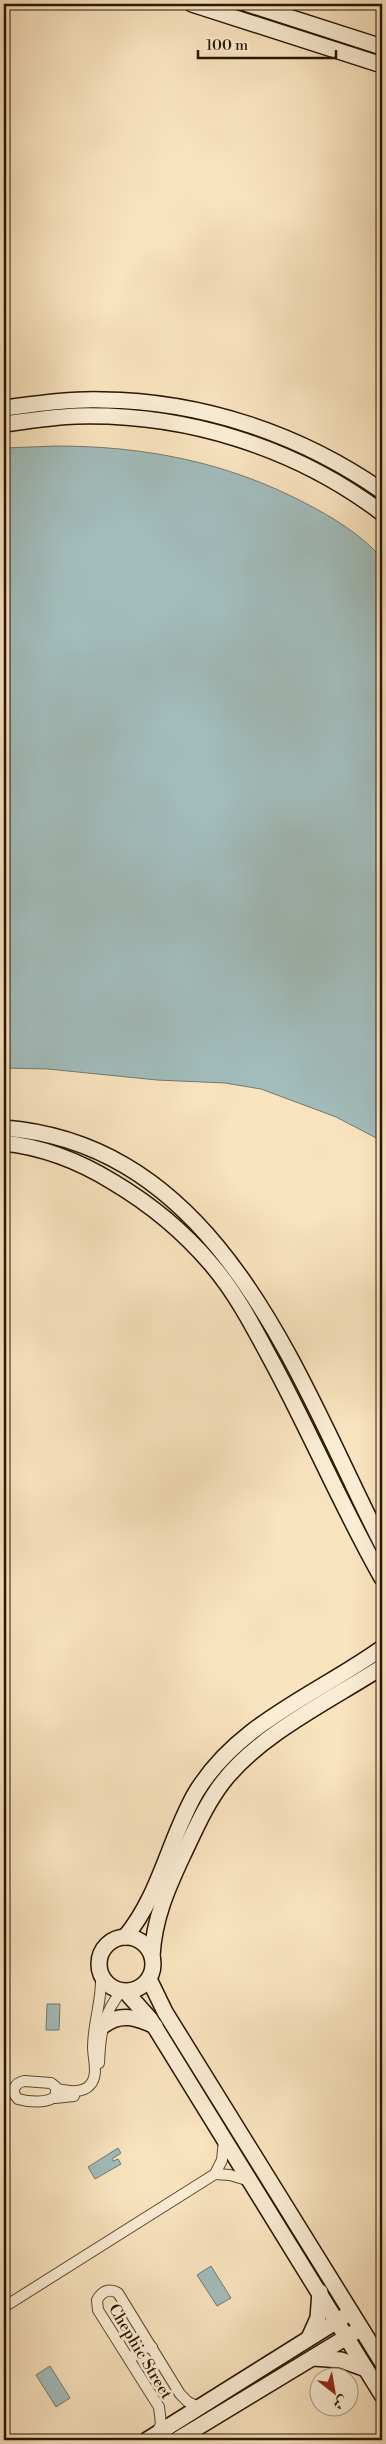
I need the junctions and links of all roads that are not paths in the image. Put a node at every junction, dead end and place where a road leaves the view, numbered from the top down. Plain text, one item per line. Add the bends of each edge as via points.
1 (248, 4) edge
2 (198, 5) edge
3 (382, 47) edge
4 (382, 65) edge
5 (4, 408) edge
6 (4, 424) edge
7 (346, 468) junction
8 (337, 483) junction
9 (382, 491) edge
10 (382, 512) edge
11 (4, 1128) edge
12 (4, 1143) edge
13 (272, 1325) junction
14 (256, 1332) junction
15 (382, 1544) edge
16 (382, 1578) edge
17 (382, 1648) edge
18 (382, 1667) edge
19 (125, 1937) junction
20 (152, 1956) junction
21 (102, 1977) junction
22 (149, 1979) junction
23 (124, 1992) junction
24 (104, 2025) junction
25 (155, 2026) junction
26 (56, 2093) dead end
27 (72, 2094) junction
28 (224, 2137) junction
29 (215, 2174) junction
30 (252, 2181) junction
31 (320, 2292) junction
32 (4, 2307) edge
33 (351, 2312) junction
34 (338, 2320) junction
35 (361, 2328) junction
36 (347, 2336) junction
37 (309, 2338) junction
38 (152, 2347) junction
39 (311, 2358) junction
40 (130, 2360) junction
41 (382, 2362) edge
42 (366, 2369) junction
43 (382, 2395) edge
44 (200, 2407) junction
45 (151, 2438) edge
46 (177, 2440) edge

1 - 3 street
2 - 4 street
5 - 7 street via 101,400 178,406 277,434
6 - 8 street via 99,416 174,424 223,434 262,447
7 - 8 street
7 - 9 street
8 - 10 street
11 - 13 street via 44,1134 76,1144 122,1165 153,1186 182,1208 211,1238 241,1276
12 - 14 street via 40,1149 72,1160 148,1204 178,1229 212,1265
13 - 14 street
13 - 15 street via 311,1397
14 - 16 street
17 - 19 street via 262,1724 224,1755 196,1793 144,1909
18 - 20 street via 273,1736 242,1761 223,1782 207,1806 168,1887 156,1921
19 - 20 street via 142,1942
19 - 21 street via 113,1940 101,1953
20 - 22 street via 153,1968
21 - 23 street via 112,1988
21 - 27 street via 93,2036 95,2077 88,2087
22 - 23 street via 137,1990
22 - 33 street via 165,2012
23 - 24 street via 108,2010
23 - 25 street via 139,2004
24 - 25 street via 126,2017
24 - 27 street via 97,2084 87,2094
25 - 28 street
26 - 27 street
28 - 29 street via 223,2154
28 - 30 street
29 - 30 street via 230,2174
29 - 32 street
30 - 31 street
31 - 34 street
31 - 37 street via 318,2318
33 - 34 street
33 - 35 street
34 - 36 street
34 - 37 street
35 - 36 street
35 - 41 street
36 - 39 street
36 - 42 street
37 - 44 street
38 - 40 street via 138,2349
38 - 40 street, Chephic Street via 118,2293 103,2292 97,2300 98,2310
38 - 44 street, Chephic Street via 180,2394
39 - 42 street via 341,2360
39 - 46 street
40 - 45 street, Chephic Street via 159,2407 161,2424
42 - 43 street
44 - 45 street

